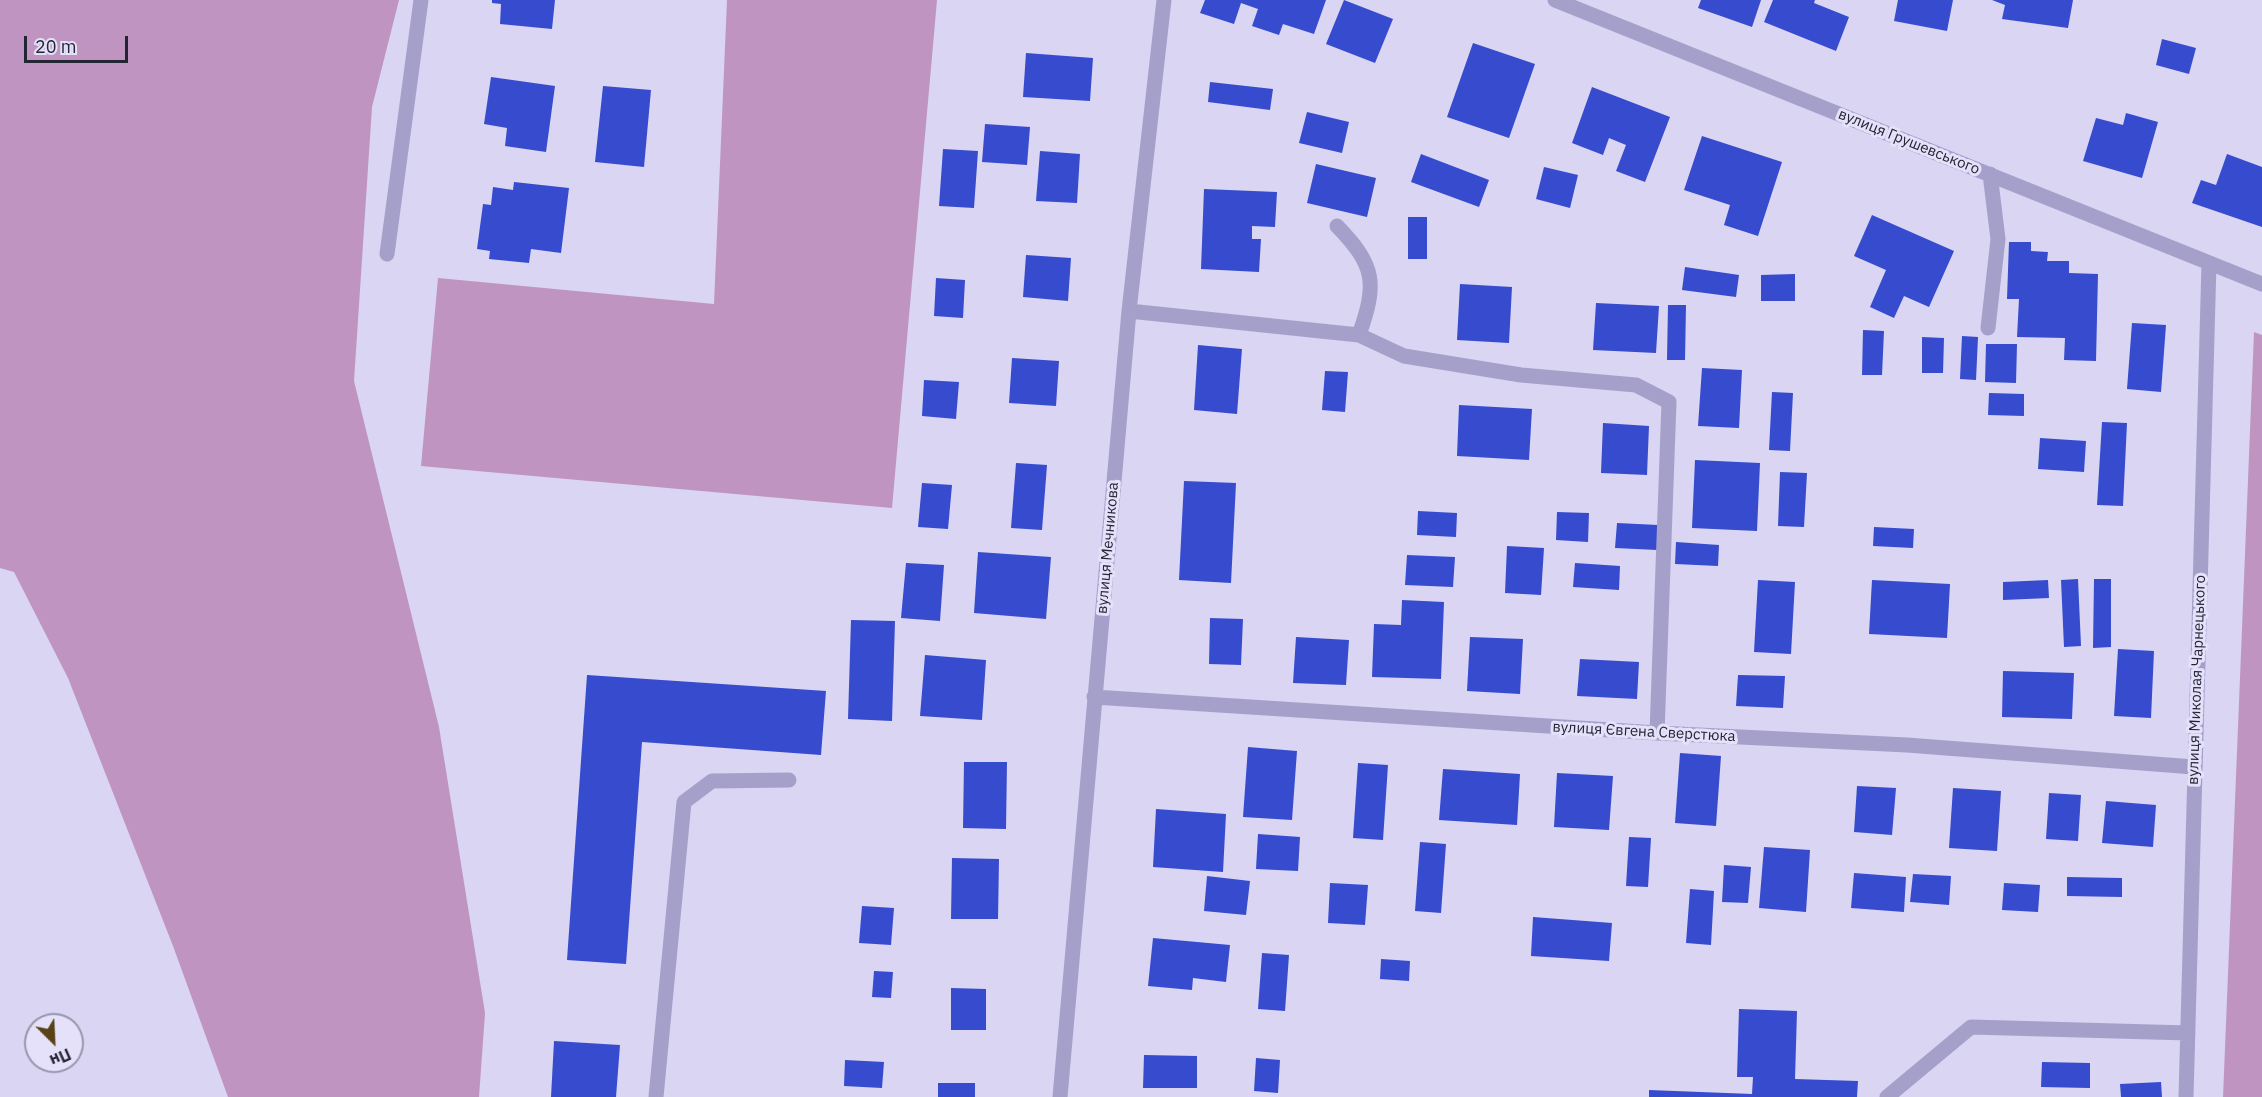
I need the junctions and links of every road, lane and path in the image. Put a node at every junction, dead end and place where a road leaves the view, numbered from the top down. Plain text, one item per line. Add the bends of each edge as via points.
1 (421, 0) edge
2 (1164, 0) edge
3 (1555, 0) edge
4 (1990, 174) junction
5 (1337, 226) dead end
6 (387, 254) dead end
7 (2209, 263) junction
8 (2262, 284) edge
9 (1129, 311) junction
10 (1988, 328) dead end
11 (1359, 335) junction
12 (1094, 697) junction
13 (1657, 733) junction
14 (2194, 767) junction
15 (789, 780) dead end
16 (2188, 1033) junction
17 (657, 1097) edge
18 (1060, 1097) edge
19 (1887, 1097) edge
20 (2186, 1097) edge

1 - 6 street
2 - 9 street, вулиця Мечникова
3 - 4 street, вулиця Грушевського
4 - 7 street, вулиця Грушевського
4 - 10 street via 1998,239
5 - 11 street via 1357,246 1372,280 1368,311
7 - 8 street, вулиця Грушевського
7 - 14 street, вулиця Миколая Чарнецького
9 - 11 street
9 - 12 street, вулиця Мечникова
11 - 13 street via 1404,356 1521,375 1636,385 1669,402
12 - 13 street, вулиця Євгена Сверстюка
12 - 18 street, вулиця Мечникова
13 - 14 street, вулиця Євгена Сверстюка via 1907,745
14 - 16 street, вулиця Миколая Чарнецького
15 - 17 street via 712,781 684,802
16 - 19 street via 1971,1027
16 - 20 street, вулиця Миколая Чарнецького

